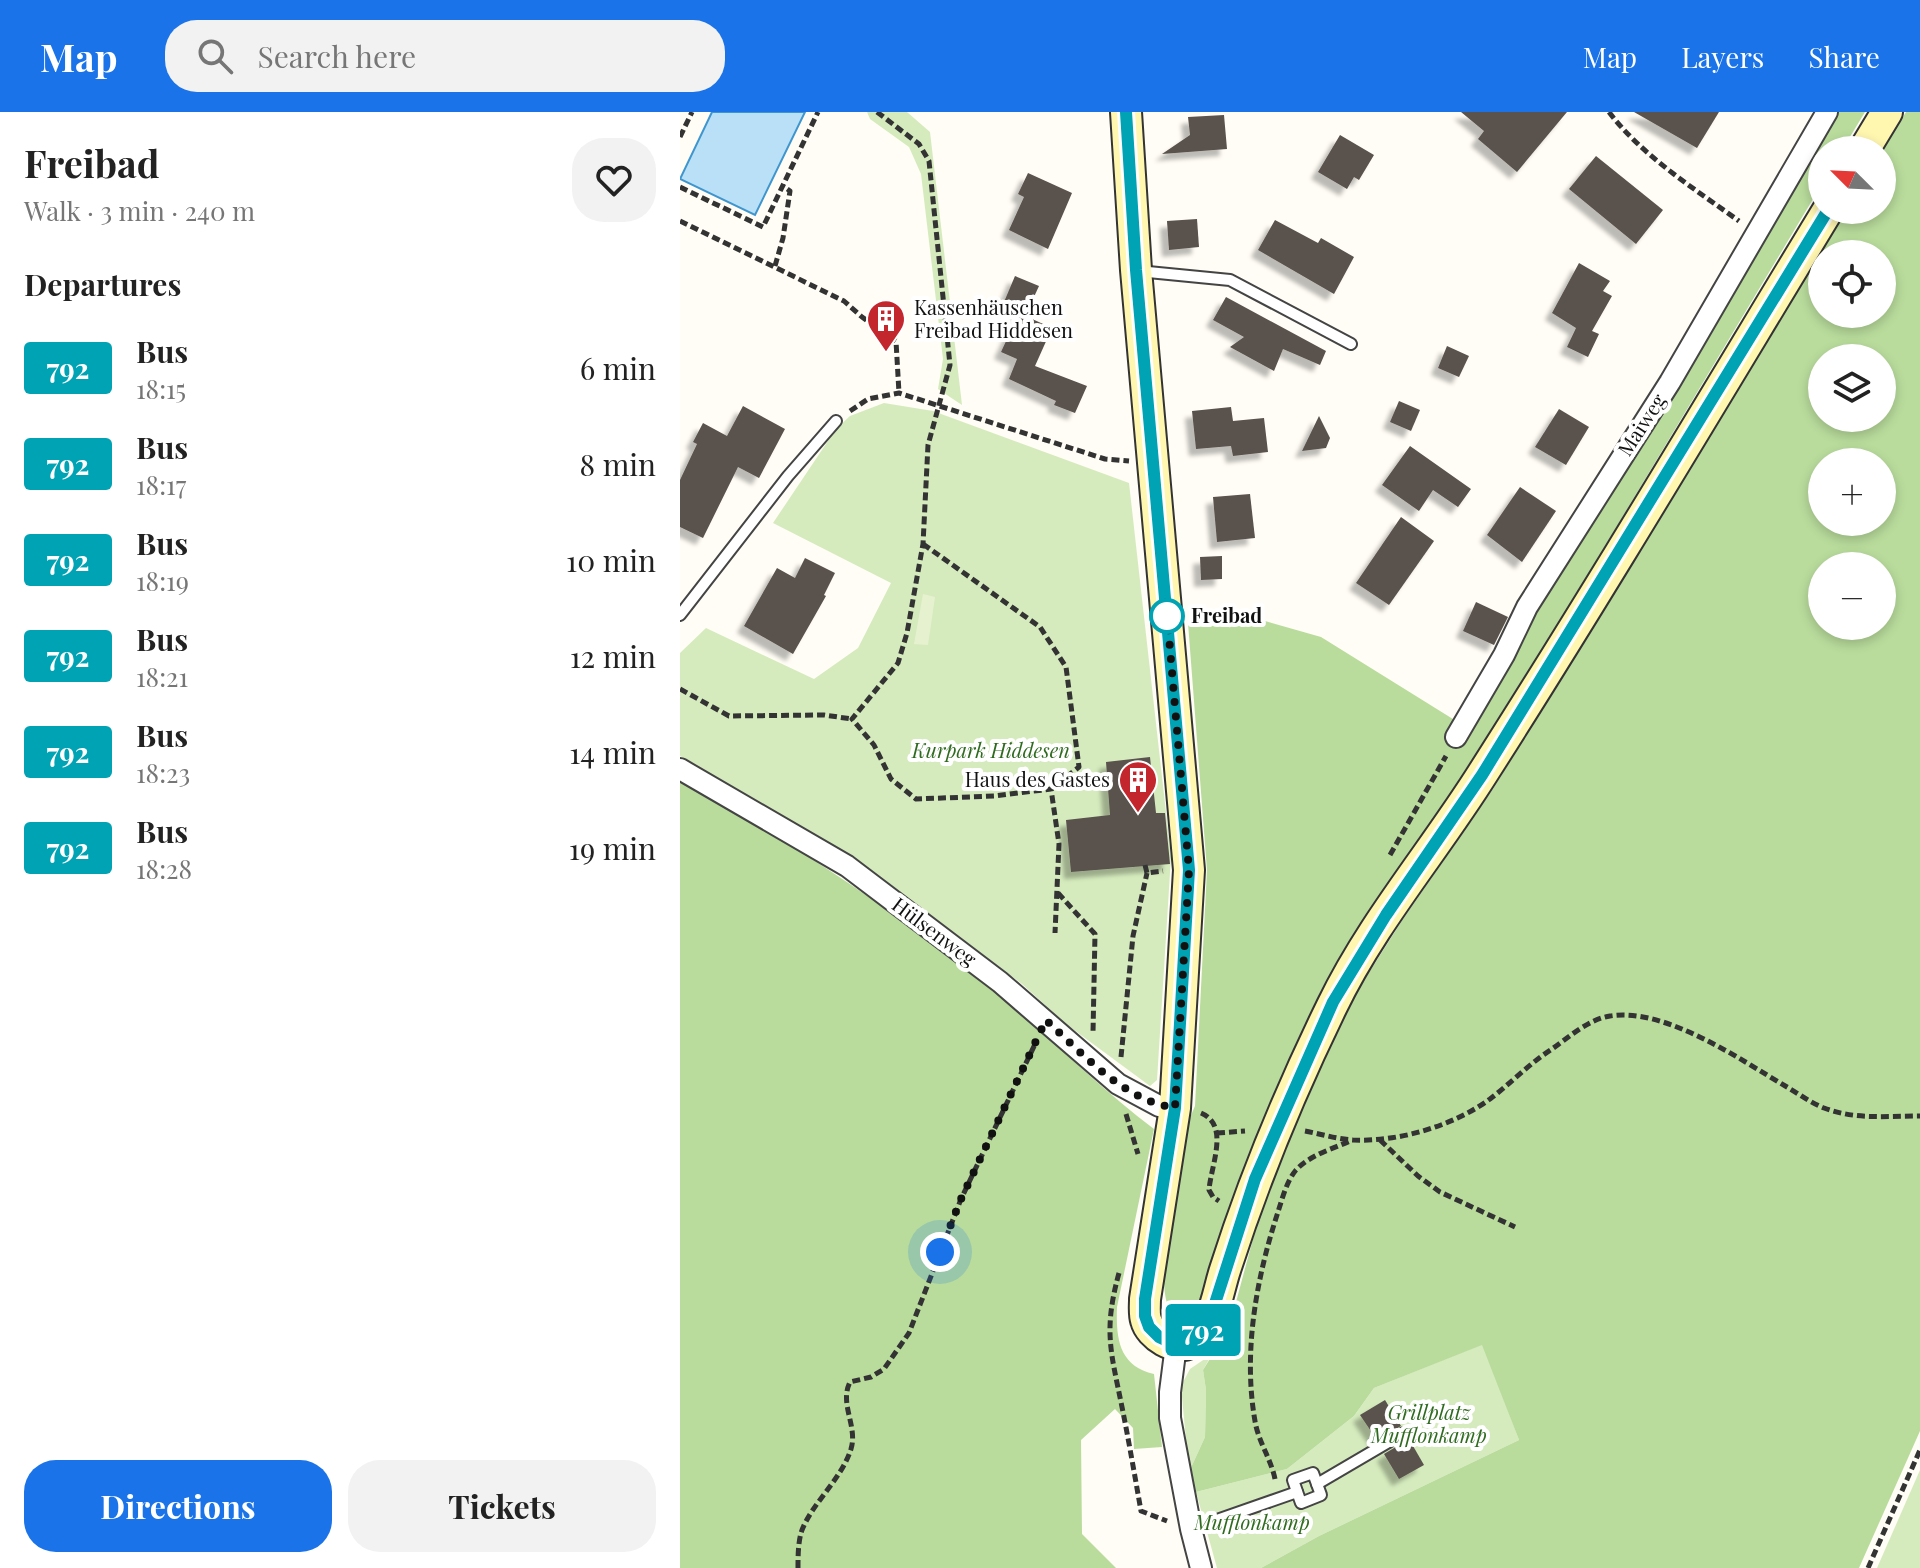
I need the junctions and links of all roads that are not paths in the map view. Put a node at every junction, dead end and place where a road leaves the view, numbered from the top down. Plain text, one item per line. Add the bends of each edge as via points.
1 (1126, 112) edge
2 (1827, 112) edge
3 (1887, 112) edge
4 (1872, 136) edge
5 (1819, 224) edge
6 (1136, 270) junction
7 (1351, 344) dead end
8 (836, 421) road end
9 (680, 615) edge
10 (1456, 737) dead end
11 (680, 769) edge
12 (1175, 1108) junction
13 (1176, 1345) junction
14 (1404, 1433) dead end
15 (1317, 1484) junction
16 (1297, 1492) junction
17 (1191, 1529) junction
18 (1201, 1568) edge

1 - 6 main road
2 - 10 street, Maiweg via 1670,382 1527,607
3 - 4 main road
5 - 13 main road via 1482,775 1333,1002 1255,1179 1210,1319 1194,1340
6 - 7 lane via 1230,280
6 - 12 main road via 1189,870
8 - 9 lane
11 - 12 street, Hülsenweg via 847,866 1000,982 1118,1084 1159,1106
12 - 13 main road via 1145,1316 1159,1337
13 - 17 street via 1170,1418
14 - 15 lane
15 - 16 lane via 1321,1495 1301,1503
15 - 16 lane via 1313,1473 1293,1480
16 - 17 lane
17 - 18 street

